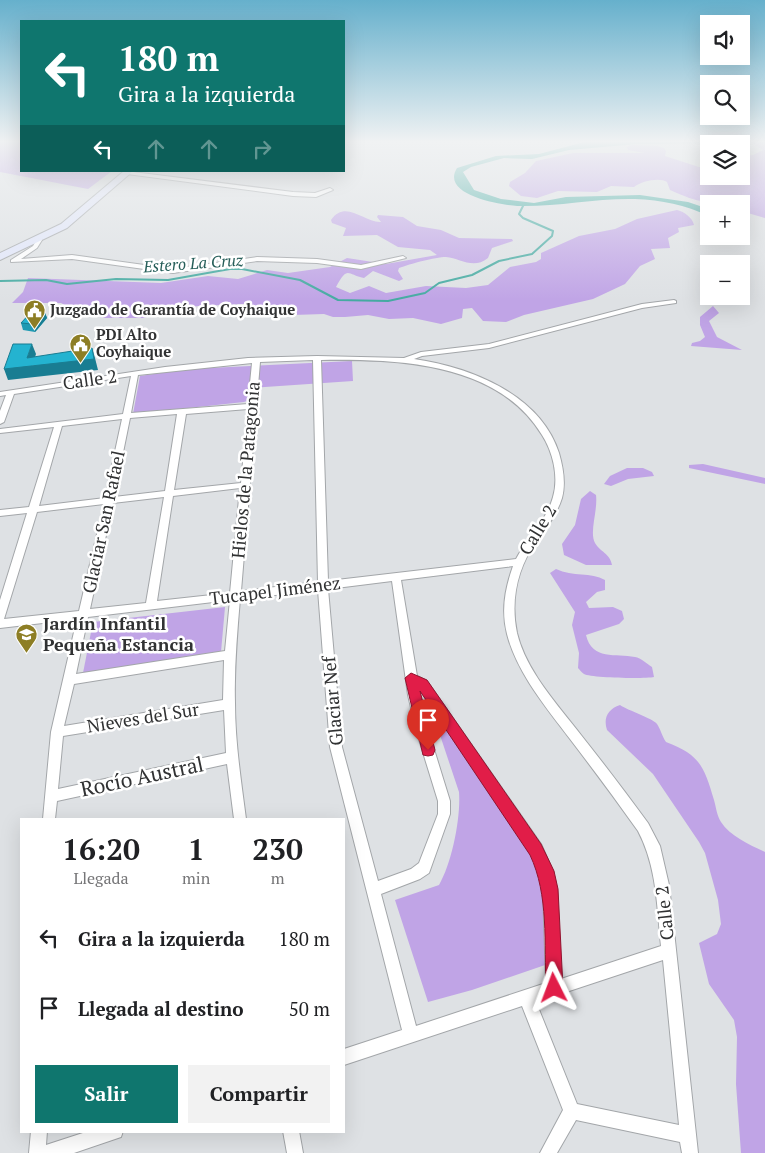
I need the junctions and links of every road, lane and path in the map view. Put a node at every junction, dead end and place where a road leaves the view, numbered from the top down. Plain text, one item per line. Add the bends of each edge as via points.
1 (96, 194) edge
2 (102, 194) edge
3 (292, 194) edge
4 (319, 194) edge
5 (39, 240) junction
6 (0, 251) edge
7 (0, 257) edge
8 (402, 258) dead end
9 (674, 302) dead end
10 (318, 358) junction
11 (256, 360) junction
12 (406, 360) junction
13 (135, 373) junction
14 (11, 392) junction
15 (0, 394) edge
16 (252, 406) junction
17 (182, 411) junction
18 (127, 416) junction
19 (0, 422) edge
20 (59, 424) junction
21 (0, 431) edge
22 (245, 485) junction
23 (170, 494) junction
24 (110, 500) junction
25 (33, 510) junction
26 (0, 514) edge
27 (520, 562) junction
28 (396, 577) junction
29 (323, 585) junction
30 (235, 596) junction
31 (151, 606) junction
32 (84, 614) junction
33 (0, 617) edge
34 (0, 624) edge
35 (230, 654) junction
36 (411, 678) junction
37 (68, 680) junction
38 (229, 704) junction
39 (57, 732) junction
40 (232, 757) junction
41 (51, 796) junction
42 (50, 818) edge
43 (240, 818) edge
44 (373, 890) junction
45 (669, 951) junction
46 (554, 988) junction
47 (526, 997) junction
48 (411, 1035) junction
49 (345, 1057) edge
50 (572, 1111) junction
51 (39, 1133) edge
52 (109, 1133) edge
53 (291, 1133) edge
54 (688, 1135) junction
55 (37, 1153) edge
56 (48, 1153) edge
57 (295, 1153) edge
58 (548, 1153) edge
59 (690, 1153) edge

1 - 6 main road via 52,226
2 - 5 main road via 70,222
3 - 4 street
5 - 7 main road
5 - 8 street via 35,247 13,261 72,257 173,271 257,259 317,260 361,268
9 - 12 street via 642,306 489,346 420,354
10 - 11 street, Calle 2
10 - 12 street, Calle 2
10 - 29 street, Glaciar Nef
11 - 13 street, Calle 2
11 - 16 street, Hielos de la Patagonia
12 - 27 street, Calle 2 via 456,371 490,385 520,404 548,438 559,467 557,499 548,520
13 - 14 street, Calle 2
13 - 18 street, Glaciar San Rafael
14 - 15 street, Calle 2
14 - 19 street
16 - 17 street
16 - 22 street, Hielos de la Patagonia
17 - 18 street
17 - 23 street
18 - 20 street
18 - 24 street, Glaciar San Rafael
20 - 21 street
20 - 25 street
22 - 23 street
22 - 30 street, Hielos de la Patagonia
23 - 24 street
23 - 31 street
24 - 25 street
24 - 32 street, Glaciar San Rafael
25 - 26 street
25 - 33 street
27 - 28 street, Tucapel Jiménez
27 - 45 street, Calle 2 via 511,590 509,614 519,655 525,669 649,836 662,884
28 - 29 street, Tucapel Jiménez
28 - 36 street
29 - 30 street, Tucapel Jiménez
29 - 44 street, Glaciar Nef via 336,747
30 - 31 street, Tucapel Jiménez
30 - 35 street, Hielos de la Patagonia
31 - 32 street, Tucapel Jiménez
32 - 34 street, Tucapel Jiménez
32 - 37 street, Glaciar San Rafael
35 - 37 street
35 - 38 street, Hielos de la Patagonia
36 - 44 street via 422,733 444,801 444,814 424,868
36 - 46 street via 423,684 536,849 550,889
37 - 39 street, Glaciar San Rafael
38 - 39 street, Nieves del Sur
38 - 40 street, Hielos de la Patagonia
39 - 41 street, Glaciar San Rafael
40 - 41 street, Rocío Austral
40 - 43 street, Hielos de la Patagonia
41 - 42 street, Glaciar San Rafael
44 - 48 street, Glaciar Nef
45 - 46 street
45 - 54 street, Calle 2
46 - 47 street
47 - 48 street
47 - 50 street
48 - 49 street
50 - 54 street
50 - 58 street
51 - 55 street
52 - 56 street
53 - 57 street
54 - 59 street, Calle 2

